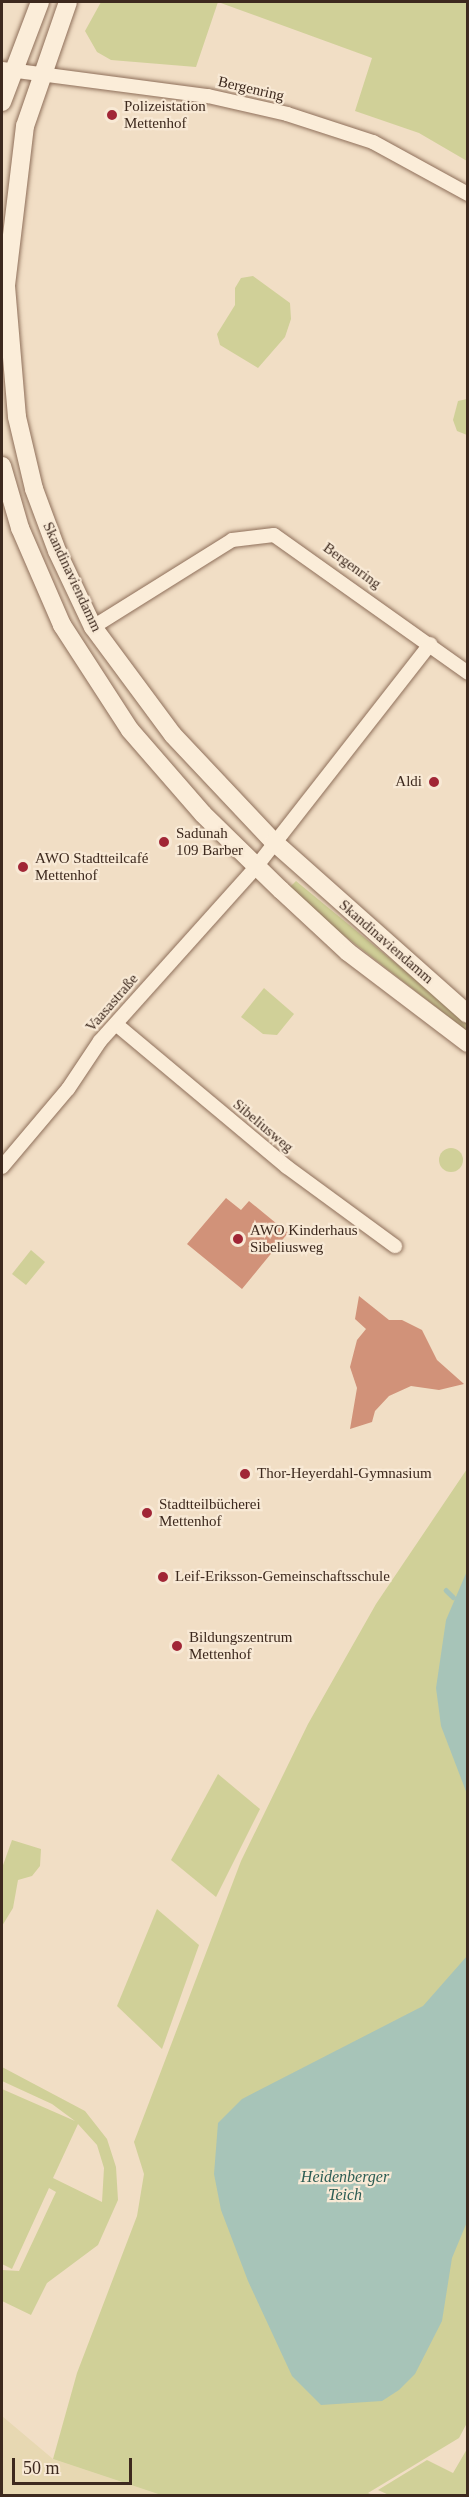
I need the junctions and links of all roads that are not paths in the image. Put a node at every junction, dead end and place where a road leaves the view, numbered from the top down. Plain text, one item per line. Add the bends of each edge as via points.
1 (40, 2) edge
2 (68, 2) edge
3 (7, 70) edge
4 (41, 73) junction
5 (2, 102) edge
6 (468, 194) edge
7 (2, 466) edge
8 (93, 627) junction
9 (430, 644) junction
10 (468, 673) edge
11 (274, 842) junction
12 (256, 867) junction
13 (468, 1014) edge
14 (116, 1024) junction
15 (468, 1043) edge
16 (2, 1167) edge
17 (395, 1246) dead end

1 - 3 main road
2 - 4 main road, Skandinaviendamm
3 - 4 street, Bergenring
3 - 5 main road
4 - 6 street, Bergenring via 208,96 287,114 373,142
4 - 8 main road, Skandinaviendamm via 25,126 8,239 10,359 17,417 34,489
7 - 12 main road, Skandinaviendamm via 38,574 93,677 154,758
8 - 9 street, Bergenring via 232,540 274,535
8 - 11 main road, Skandinaviendamm via 144,701
9 - 10 street, Bergenring
9 - 11 street
11 - 12 street
11 - 13 main road, Skandinaviendamm
12 - 14 street, Vaasastraße
12 - 15 main road, Skandinaviendamm via 348,952
14 - 16 street, Vaasastraße
14 - 17 street, Sibeliusweg via 287,1167

